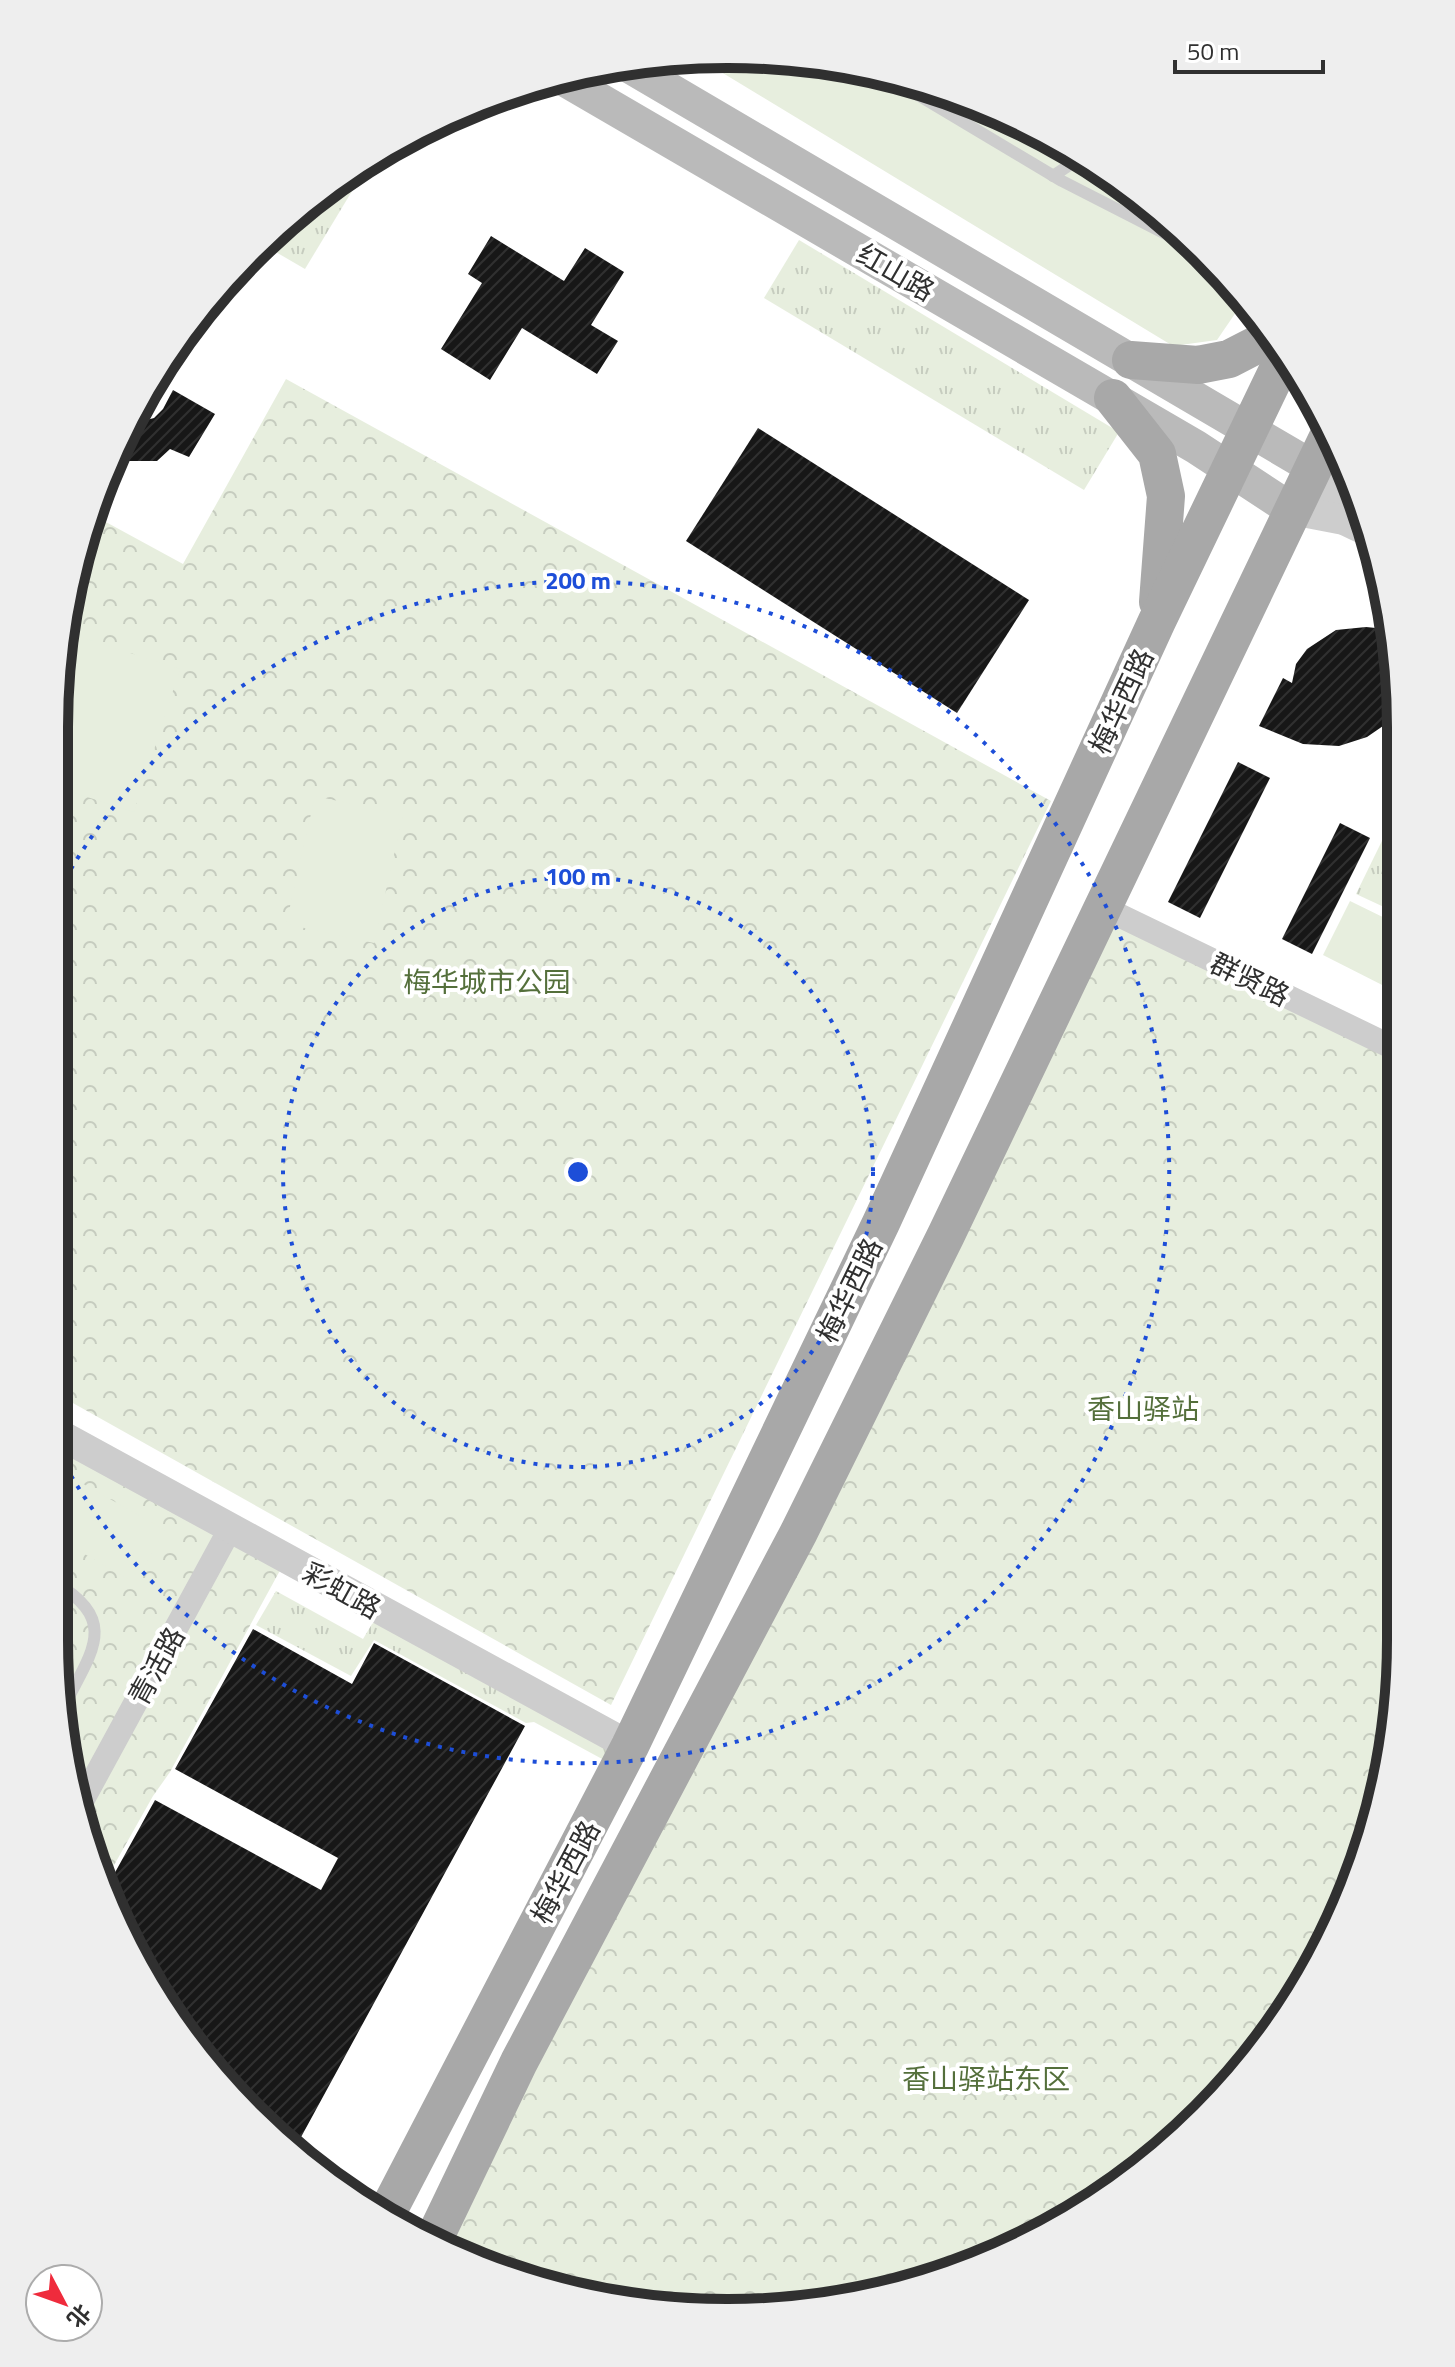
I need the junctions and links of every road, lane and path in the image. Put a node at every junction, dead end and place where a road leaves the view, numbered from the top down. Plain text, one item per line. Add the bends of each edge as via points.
1 (642, 74) edge
2 (576, 86) edge
3 (923, 98) edge
4 (1070, 164) edge
5 (1053, 176) junction
6 (1162, 232) edge
7 (1262, 342) edge
8 (1131, 360) junction
9 (1279, 366) edge
10 (1113, 398) junction
11 (1249, 429) junction
12 (1324, 446) edge
13 (1230, 467) junction
14 (1314, 468) junction
15 (1292, 510) junction
16 (1354, 522) edge
17 (1355, 526) edge
18 (1157, 621) junction
19 (1102, 907) junction
20 (1387, 1045) edge
21 (68, 1439) edge
22 (230, 1529) junction
23 (68, 1590) edge
24 (70, 1694) edge
25 (630, 1746) junction
26 (86, 1793) edge
27 (390, 2206) edge
28 (438, 2232) edge

1 - 8 main road, 红山路
2 - 10 main road, 红山路
3 - 5 lane
4 - 5 lane
5 - 6 lane
7 - 8 main road via 1229,359 1198,365
8 - 11 main road, 红山路
9 - 11 main road, 梅华西路
10 - 13 main road, 红山路
10 - 18 main road via 1157,454 1166,494
11 - 13 main road, 梅华西路
11 - 14 main road, 红山路
12 - 14 main road, 梅华西路
13 - 15 main road, 红山路
13 - 18 main road, 梅华西路
14 - 15 main road, 梅华西路
14 - 16 street
15 - 17 street
15 - 19 main road, 梅华西路
18 - 25 main road, 梅华西路 via 881,1223
19 - 20 street, 群贤路
19 - 28 main road, 梅华西路 via 799,1532 519,2062
21 - 22 street, 彩虹路
22 - 25 street, 彩虹路
22 - 26 street, 青活路
23 - 24 lane via 86,1605 95,1629 93,1648
25 - 27 main road, 梅华西路

